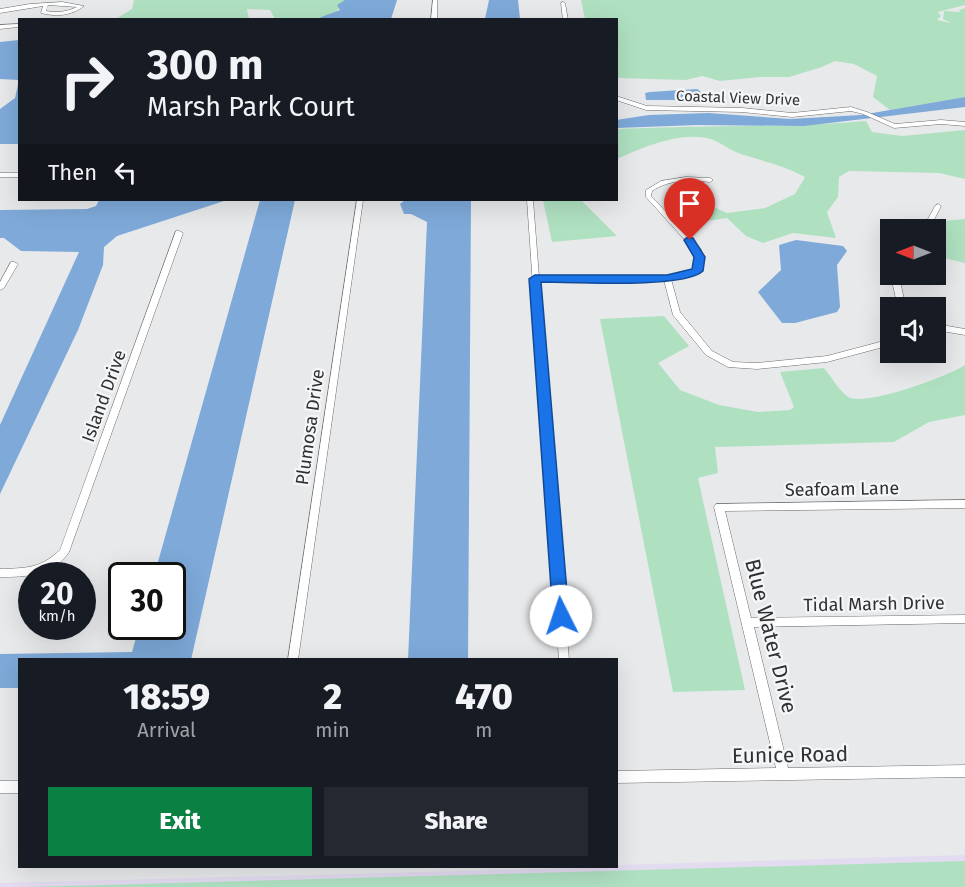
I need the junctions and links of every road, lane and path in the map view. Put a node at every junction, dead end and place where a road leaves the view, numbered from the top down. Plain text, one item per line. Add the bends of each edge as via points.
1 (435, 0) edge
2 (563, 3) dead end
3 (46, 4) junction
4 (0, 11) edge
5 (434, 18) edge
6 (566, 18) edge
7 (18, 25) edge
8 (0, 27) edge
9 (618, 99) edge
10 (965, 124) edge
11 (0, 175) edge
12 (18, 175) edge
13 (711, 180) dead end
14 (360, 201) edge
15 (531, 201) edge
16 (938, 206) dead end
17 (931, 219) edge
18 (179, 233) dead end
19 (14, 264) dead end
20 (667, 278) junction
21 (535, 279) junction
22 (0, 288) edge
23 (946, 329) edge
24 (965, 332) edge
25 (880, 345) edge
26 (965, 504) edge
27 (719, 507) joint
28 (0, 573) edge
29 (965, 619) edge
30 (747, 623) junction
31 (292, 658) edge
32 (564, 658) edge
33 (965, 771) edge
34 (784, 775) junction
35 (618, 777) edge
36 (0, 787) edge
37 (18, 787) edge

1 - 5 street
2 - 6 street
3 - 3 street via 74,3 81,6 51,14 44,12
3 - 4 street
7 - 8 street
9 - 10 street, Coastal View Drive via 653,109 792,115 851,110 894,126
11 - 12 street
13 - 20 street via 676,179 649,190 648,196 690,240 699,257 698,271
14 - 31 street, Plumosa Drive
15 - 21 street
16 - 17 street
18 - 28 street, Island Drive via 64,552 53,565 36,572
19 - 22 street
20 - 21 street
20 - 25 street via 676,313 709,353 732,365 827,359
21 - 32 street
23 - 24 street
26 - 27 street, Seafoam Lane
27 - 30 street, Blue Water Drive
29 - 30 street, Tidal Marsh Drive
30 - 34 street, Blue Water Drive
33 - 34 street, Eunice Road
34 - 35 street, Eunice Road
36 - 37 street

